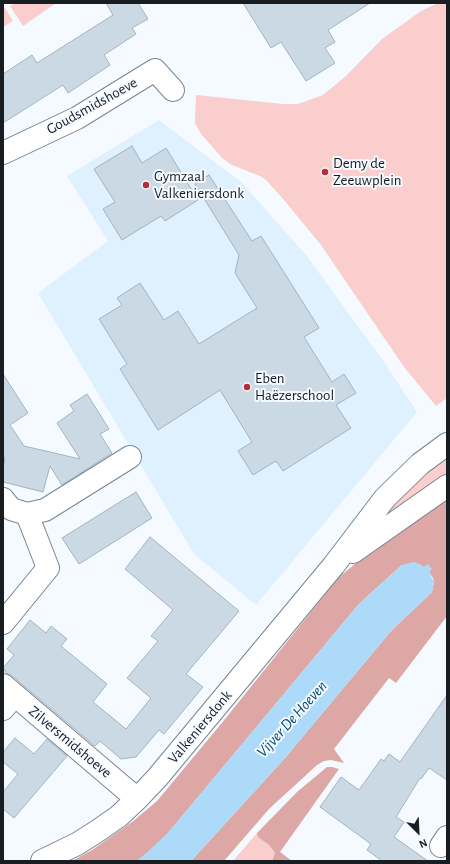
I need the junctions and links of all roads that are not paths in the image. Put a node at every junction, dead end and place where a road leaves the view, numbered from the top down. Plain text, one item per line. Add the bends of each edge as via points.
1 (173, 90) dead end
2 (3, 153) edge
3 (447, 444) edge
4 (130, 458) dead end
5 (447, 486) edge
6 (3, 499) edge
7 (27, 514) junction
8 (334, 565) junction
9 (3, 623) edge
10 (7, 696) edge
11 (137, 799) junction
12 (42, 861) edge

1 - 2 street, Goudsmidshoeve via 155,70 77,118
3 - 8 street, Valkeniersdonk via 420,464 385,498
4 - 7 street via 44,510
5 - 8 street, Valkeniersdonk
6 - 7 street via 11,509
7 - 9 street via 48,568
8 - 11 street, Valkeniersdonk
10 - 11 street, Zilversmidshoeve
11 - 12 street, Valkeniersdonk via 99,830

